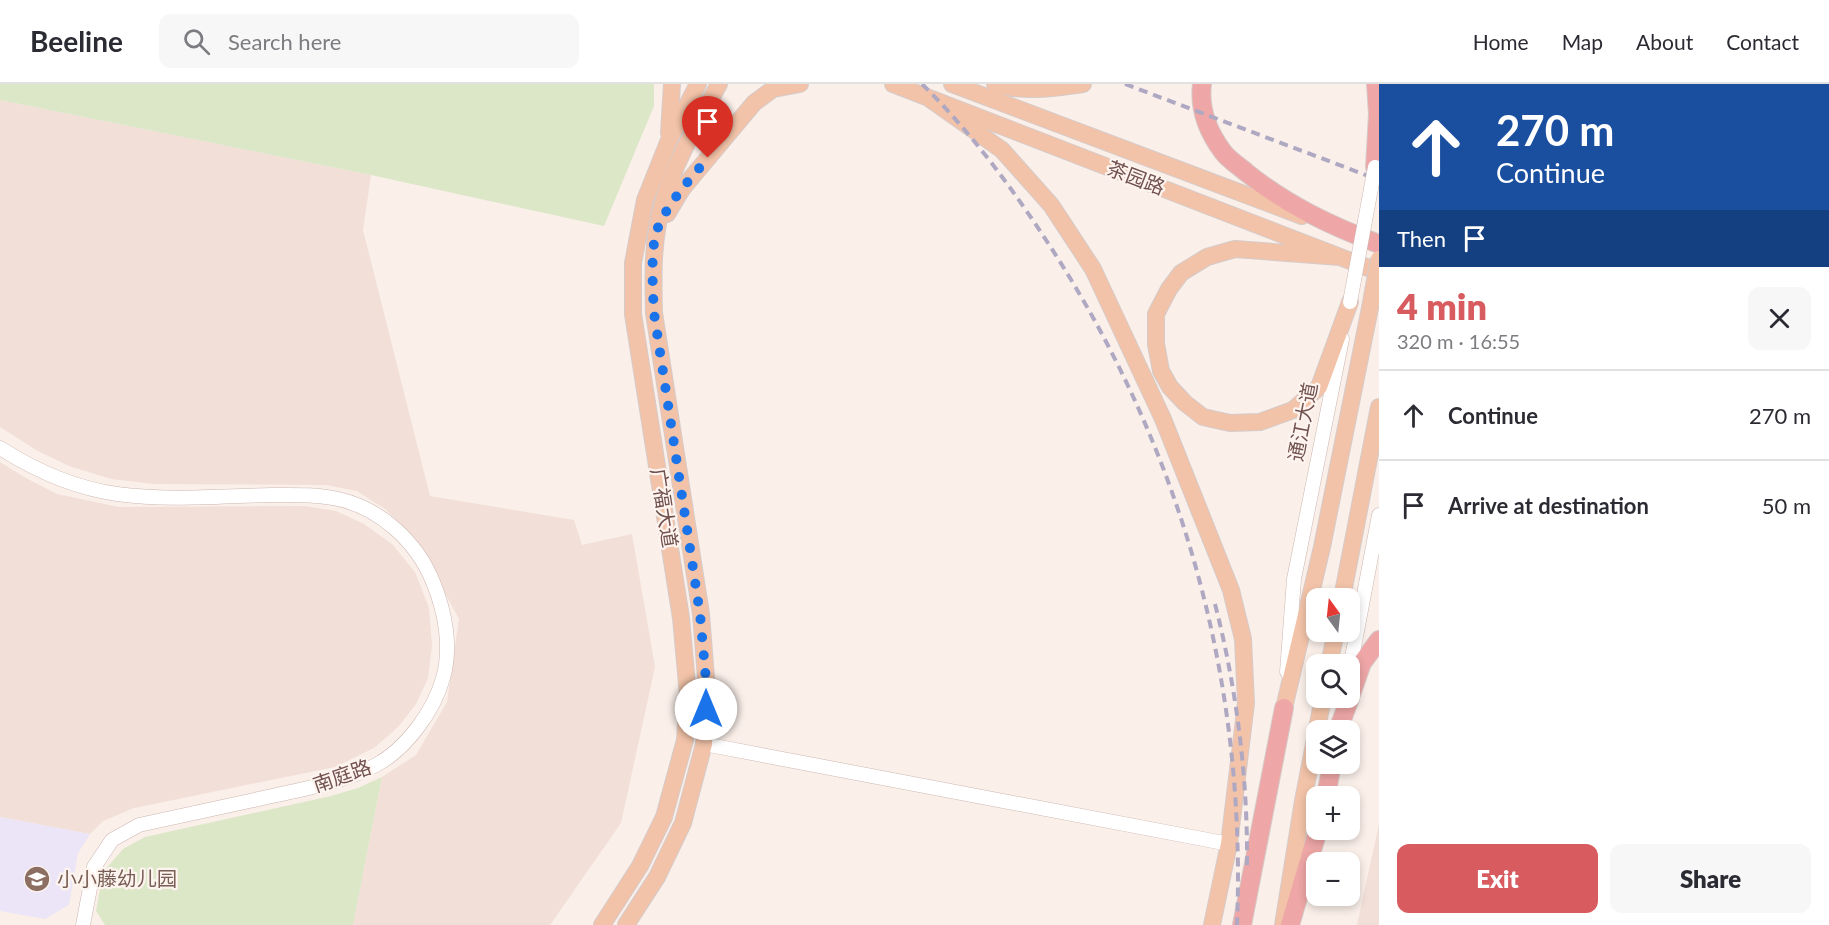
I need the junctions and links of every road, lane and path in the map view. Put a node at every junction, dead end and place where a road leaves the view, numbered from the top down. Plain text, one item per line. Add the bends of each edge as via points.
1 (672, 84) edge
2 (698, 84) edge
3 (719, 84) edge
4 (800, 84) edge
5 (893, 84) edge
6 (952, 84) edge
7 (995, 84) edge
8 (1083, 84) edge
9 (1202, 84) edge
10 (1376, 84) edge
11 (927, 97) junction
12 (669, 140) junction
13 (1379, 145) edge
14 (1375, 167) junction
15 (1336, 228) junction
16 (657, 231) junction
17 (1379, 244) edge
18 (1340, 257) junction
19 (1379, 259) edge
20 (1379, 272) edge
21 (1350, 302) junction
22 (1379, 407) edge
23 (0, 448) edge
24 (1379, 515) edge
25 (1344, 588) edge
26 (1379, 640) edge
27 (1353, 654) edge
28 (1360, 669) edge
29 (1284, 708) junction
30 (1321, 708) edge
31 (704, 744) junction
32 (1315, 840) edge
33 (1229, 844) junction
34 (83, 925) edge
35 (602, 925) edge
36 (626, 925) edge
37 (1212, 925) edge
38 (1242, 925) edge
39 (1283, 925) edge
40 (1290, 925) edge

1 - 12 main road
2 - 12 main road, 广福大道
3 - 16 main road, 广福大道 via 668,190
4 - 16 main road via 773,89 754,103 682,189
5 - 11 main road, 茶园路
6 - 15 main road, 茶园路
7 - 8 main road via 1041,90
9 - 15 highway via 1200,98 1209,130 1224,154 1269,190
10 - 14 highway
11 - 18 main road, 茶园路
11 - 33 main road via 1002,150 1051,205 1093,269 1171,439 1231,590 1243,639 1246,703
12 - 35 main road, 广福大道 via 645,200 633,263 633,314 681,618 688,695 685,740 664,817 640,866
13 - 14 street, 通江大道
14 - 21 street, 通江大道, bridge
15 - 17 highway
16 - 31 main road, 广福大道 via 654,313 700,614 707,691
18 - 20 main road, 茶园路
18 - 21 main road via 1235,249 1208,257 1181,273 1156,314 1161,370 1170,387 1203,417 1230,423 1260,422 1293,410 1319,387
19 - 29 main road, 通江大道, bridge via 1322,547
21 - 29 street, 通江大道 via 1294,579
22 - 25 main road
23 - 34 street, 南庭路 via 58,479 117,494 302,495 338,499 371,511 404,536 428,568 442,605 447,645 444,677 431,710 410,738 377,765 339,781 139,825 112,840 94,867
24 - 27 street
26 - 28 highway
29 - 38 highway, 通江大道
30 - 39 main road
31 - 33 street
31 - 36 main road, 广福大道 via 683,823 657,877
32 - 40 highway
33 - 37 main road

